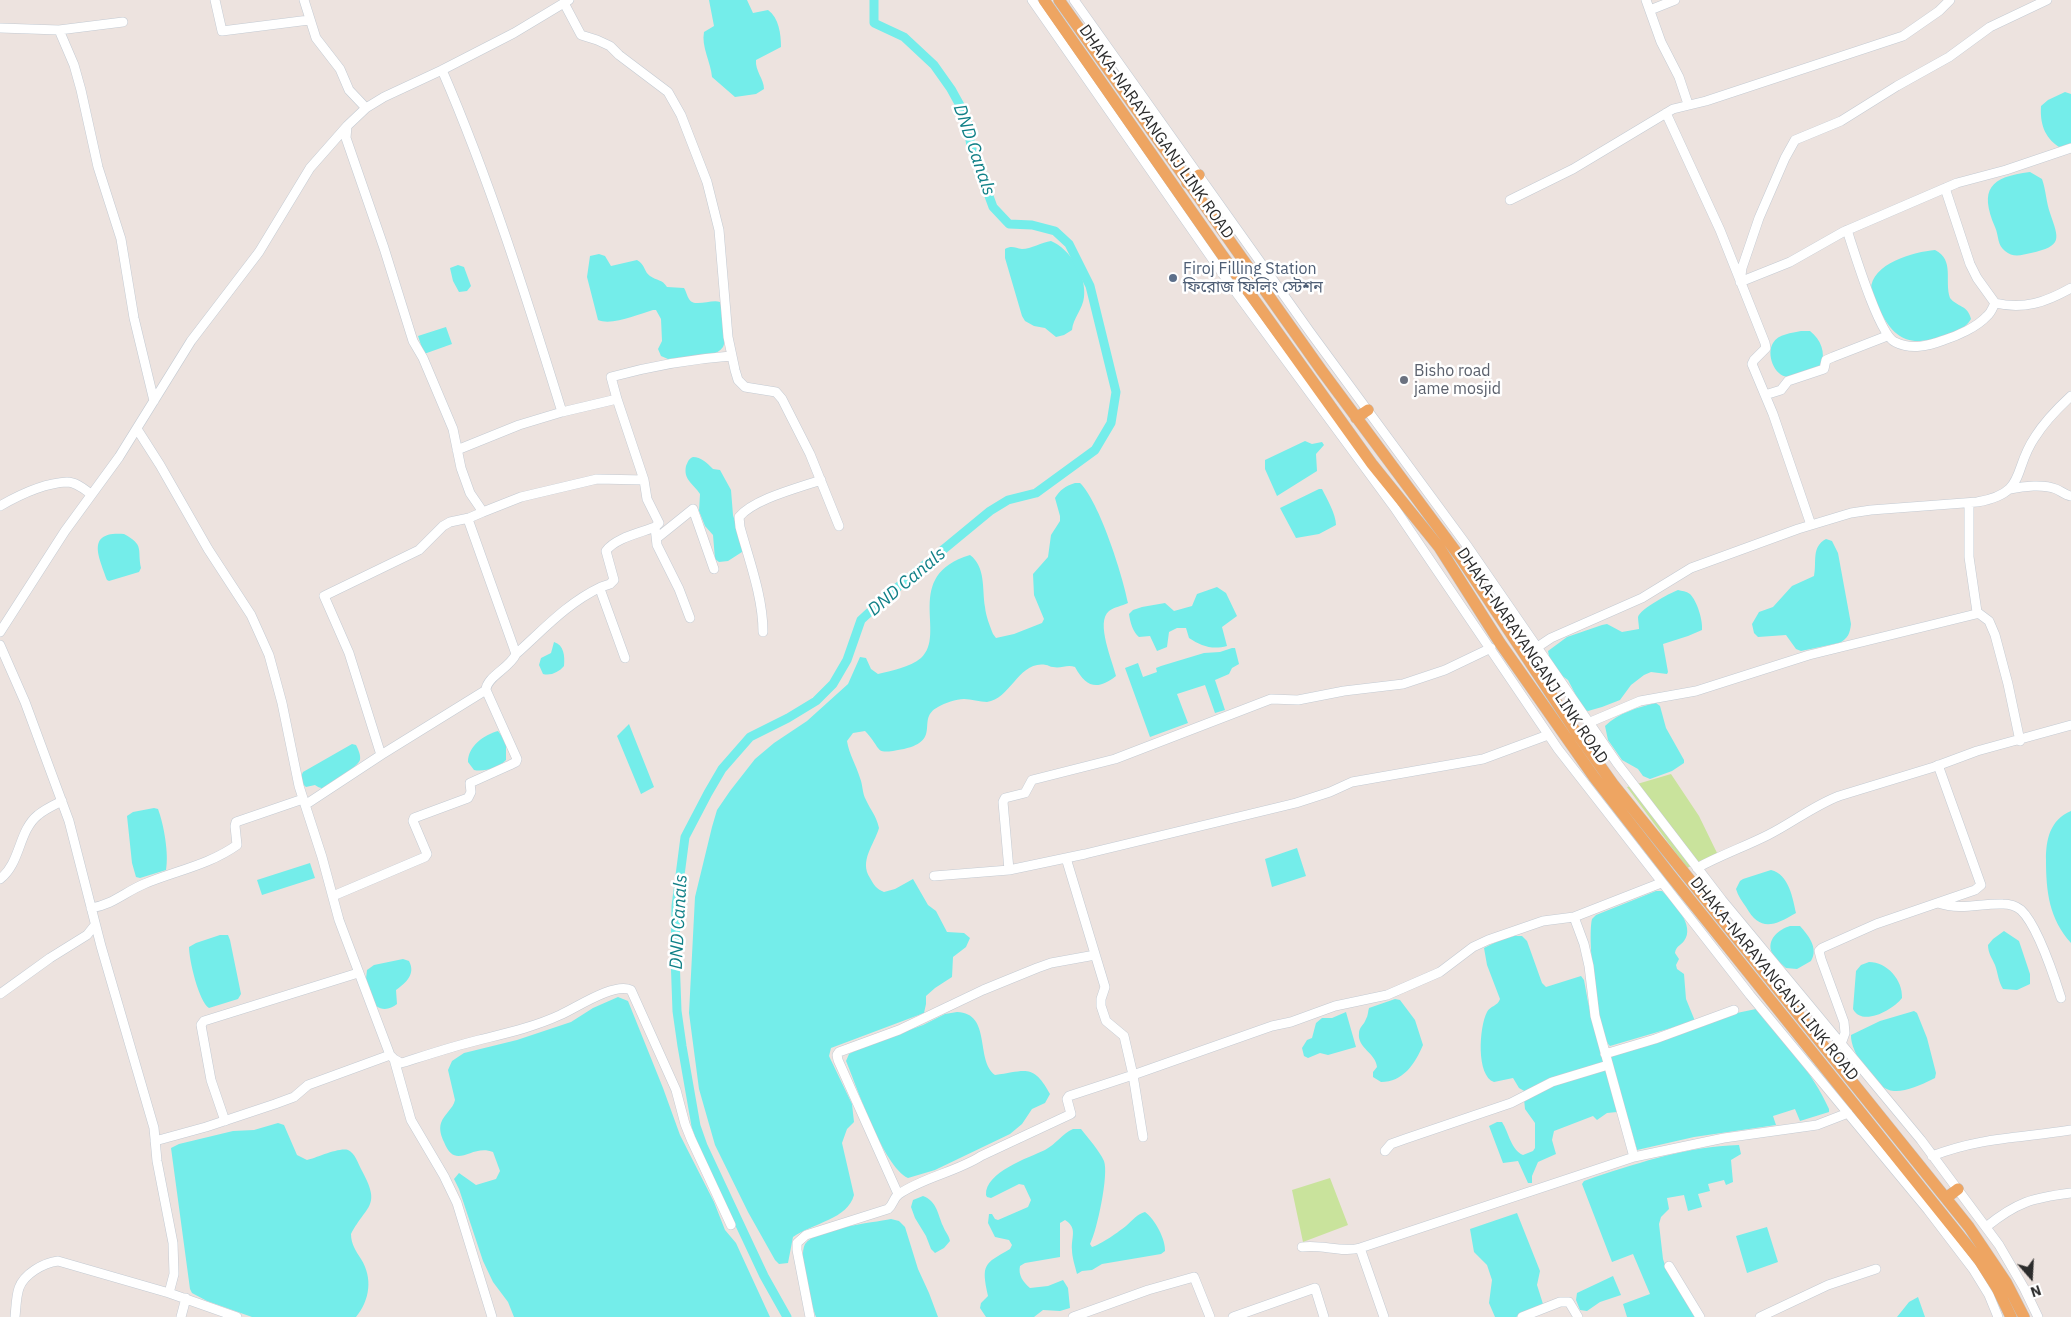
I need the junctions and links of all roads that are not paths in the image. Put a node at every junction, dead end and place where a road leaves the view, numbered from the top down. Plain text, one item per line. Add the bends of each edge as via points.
1 (215, 0) edge
2 (304, 0) edge
3 (1032, 0) edge
4 (1044, 0) edge
5 (1059, 0) edge
6 (1074, 0) edge
7 (1646, 0) edge
8 (1675, 0) edge
9 (1950, 0) edge
10 (2047, 0) edge
11 (567, 2) edge
12 (1650, 10) junction
13 (309, 20) junction
14 (123, 22) dead end
15 (0, 28) edge
16 (59, 30) junction
17 (442, 70) junction
18 (1688, 104) junction
19 (366, 108) junction
20 (1666, 113) junction
21 (347, 126) junction
22 (2071, 148) edge
23 (1199, 175) junction
24 (1187, 183) junction
25 (1945, 188) junction
26 (1177, 199) junction
27 (1510, 200) dead end
28 (1847, 230) junction
29 (1740, 282) junction
30 (2071, 288) edge
31 (1995, 303) junction
32 (1310, 332) junction
33 (1887, 336) junction
34 (1299, 339) junction
35 (731, 356) junction
36 (1766, 396) junction
37 (2071, 396) edge
38 (616, 399) junction
39 (154, 401) junction
40 (1368, 410) junction
41 (562, 412) junction
42 (1356, 418) junction
43 (137, 429) junction
44 (456, 450) junction
45 (644, 480) junction
46 (821, 480) junction
47 (2011, 489) junction
48 (91, 494) junction
49 (2071, 496) edge
50 (1969, 502) junction
51 (1398, 505) junction
52 (0, 506) edge
53 (483, 512) junction
54 (469, 518) junction
55 (1812, 525) junction
56 (839, 526) dead end
57 (655, 527) junction
58 (657, 538) junction
59 (714, 569) dead end
60 (601, 587) junction
61 (1977, 612) junction
62 (690, 618) dead end
63 (0, 632) edge
64 (763, 632) dead end
65 (0, 645) edge
66 (1491, 648) junction
67 (1536, 648) junction
68 (516, 654) junction
69 (625, 658) dead end
70 (486, 690) junction
71 (1588, 723) junction
72 (2071, 725) edge
73 (1548, 735) junction
74 (2020, 741) junction
75 (381, 755) junction
76 (1938, 765) junction
77 (62, 801) junction
78 (304, 802) junction
79 (1066, 858) junction
80 (1697, 868) junction
81 (1009, 870) junction
82 (934, 876) dead end
83 (0, 879) edge
84 (1661, 883) junction
85 (333, 896) junction
86 (1938, 903) junction
87 (91, 908) junction
88 (1574, 917) junction
89 (95, 925) junction
90 (1095, 955) junction
91 (358, 972) junction
92 (0, 994) edge
93 (2061, 998) dead end
94 (1734, 1010) dead end
95 (1841, 1044) junction
96 (1606, 1054) junction
97 (392, 1057) junction
98 (1608, 1065) junction
99 (1133, 1075) junction
100 (1848, 1113) junction
101 (225, 1121) junction
102 (2071, 1130) edge
103 (1143, 1137) dead end
104 (155, 1141) junction
105 (1386, 1151) dead end
106 (1932, 1156) junction
107 (1634, 1158) junction
108 (1958, 1189) junction
109 (2071, 1193) edge
110 (898, 1194) junction
111 (1946, 1198) junction
112 (1931, 1207) junction
113 (731, 1225) dead end
114 (1986, 1227) junction
115 (1302, 1247) dead end
116 (1360, 1248) junction
117 (1669, 1266) dead end
118 (1876, 1269) dead end
119 (169, 1292) junction
120 (186, 1298) junction
121 (15, 1317) edge
122 (181, 1317) edge
123 (237, 1317) edge
124 (492, 1317) edge
125 (810, 1317) edge
126 (1072, 1317) edge
127 (1210, 1317) edge
128 (1233, 1317) edge
129 (1324, 1317) edge
130 (1384, 1317) edge
131 (1522, 1317) edge
132 (1578, 1317) edge
133 (1700, 1317) edge
134 (1760, 1317) edge
135 (1998, 1317) edge
136 (2011, 1317) edge
137 (2024, 1317) edge
138 (2038, 1317) edge

1 - 13 street via 222,31
2 - 13 street
3 - 26 street
4 - 26 main road, DHAKA-NARAYANGANJ LINK ROAD
5 - 24 main road, DHAKA-NARAYANGANJ LINK ROAD
6 - 23 street
7 - 12 street
8 - 12 street
9 - 18 street via 1939,12 1903,36 1706,101
10 - 29 street via 1990,27 1950,57 1841,120 1795,140 1759,218
11 - 17 street
11 - 35 street via 580,35 610,46 668,92 681,115 707,182 719,230
12 - 18 street via 1660,42 1679,77
13 - 19 street via 316,38 340,69 349,90
14 - 16 street
15 - 16 street
16 - 39 street via 79,82 100,174 121,239 134,318
17 - 19 street
17 - 41 street via 497,210
18 - 20 street
19 - 21 street
20 - 27 street via 1573,169
20 - 29 street via 1720,230
21 - 39 street via 310,168 259,252 191,342
21 - 44 street via 346,138 413,341 441,398 453,429
22 - 25 street
23 - 24 main road
23 - 32 street
24 - 34 main road, DHAKA-NARAYANGANJ LINK ROAD
25 - 28 street
25 - 31 street via 1970,264
26 - 51 main road, DHAKA-NARAYANGANJ LINK ROAD via 1311,387 1372,464
28 - 29 street via 1790,262
28 - 33 street
29 - 36 street via 1765,343 1766,348 1752,364
30 - 31 street via 2031,304 2012,307
31 - 33 street via 1988,316 1969,329 1929,346 1906,346
32 - 34 main road
32 - 40 street
33 - 36 street via 1826,360 1824,369 1788,381 1781,390
34 - 42 main road, DHAKA-NARAYANGANJ LINK ROAD
35 - 38 street via 689,359 612,378
35 - 46 street via 738,380 745,387 776,392 782,399
36 - 55 street
37 - 47 street via 2034,437
38 - 41 street
38 - 45 street
39 - 43 street
40 - 42 main road
40 - 67 street via 1468,547
41 - 44 street
42 - 111 main road, DHAKA-NARAYANGANJ LINK ROAD via 1460,557 1612,784
43 - 48 street
43 - 78 street via 251,615 269,655
44 - 53 street via 470,493
45 - 53 street via 597,479 522,497
45 - 57 street via 647,499 658,524
46 - 56 street
46 - 64 street via 762,502 744,511 740,517
47 - 49 street via 2044,487
47 - 50 street via 1994,499
48 - 52 street via 68,482 27,493
48 - 63 street
50 - 55 street via 1876,509
50 - 61 street via 1969,557
51 - 66 street
51 - 112 main road, DHAKA-NARAYANGANJ LINK ROAD via 1438,547 1518,669 1629,824
53 - 54 street
54 - 68 street
54 - 75 street via 450,522 419,550 324,596 349,653
55 - 67 street via 1691,568 1642,598
57 - 58 street
57 - 60 street via 609,547 606,551 614,580
58 - 59 street via 693,509
58 - 62 street via 657,545
60 - 68 street via 564,610
60 - 69 street
61 - 71 street via 1809,655 1696,691 1640,701
61 - 74 street via 1989,621 1995,635
65 - 77 street via 29,711
66 - 73 street
66 - 81 street via 1444,670 1403,684 1298,700 1271,699 1123,756 1032,780 1025,793 1005,798 1003,802
67 - 71 street
68 - 70 street via 511,663 488,681
70 - 75 street
70 - 85 street via 513,747 516,762 474,779 470,783 468,798 414,818 427,854 425,857
71 - 80 street
72 - 74 street
73 - 79 street via 1483,759 1352,782 1288,805
73 - 84 street
74 - 76 street
75 - 78 street
76 - 80 street via 1824,801 1768,835
76 - 86 street via 1981,885
77 - 83 street via 37,816 29,826 12,865
77 - 87 street
78 - 85 street
78 - 87 street via 236,822 237,845 210,860 142,885 108,904
79 - 81 street
79 - 90 street
80 - 95 street
81 - 82 street
84 - 88 street
84 - 100 street
85 - 91 street
86 - 93 street via 1974,908 2004,904 2022,911 2041,945
86 - 95 street via 1849,934 1819,952 1844,1022
87 - 89 street
88 - 96 street via 1584,944 1592,999
88 - 99 street via 1543,922 1488,940 1440,972 1387,995 1335,1006
89 - 92 street via 87,934
89 - 104 street via 154,1128
90 - 99 street via 1106,987 1101,999 1106,1021 1124,1036
90 - 110 street via 1037,968 899,1030 839,1052 838,1060
91 - 97 street
91 - 101 street via 204,1021 201,1025 209,1070
94 - 96 street
95 - 106 street
96 - 98 street
97 - 101 street via 308,1085 289,1099
97 - 113 street via 400,1063 512,1033 558,1016 595,997 621,989 631,990 676,1090 691,1139
97 - 124 street via 411,1120 457,1202
98 - 105 street via 1552,1082 1511,1103 1392,1144
98 - 107 street
99 - 103 street
99 - 110 street via 1069,1096 1071,1114
100 - 107 street via 1817,1125 1724,1138
100 - 112 street
101 - 104 street
102 - 106 street via 1981,1141
104 - 119 street via 173,1243 174,1274
106 - 108 street
107 - 116 street
108 - 111 main road
108 - 114 street
109 - 114 street via 2022,1202
110 - 125 street via 888,1208 806,1235 797,1242
111 - 137 main road, DHAKA-NARAYANGANJ LINK ROAD via 2006,1282
112 - 135 street via 1989,1295
112 - 136 main road, DHAKA-NARAYANGANJ LINK ROAD via 1959,1233 1979,1260
114 - 138 street
115 - 116 street via 1321,1246 1348,1251
116 - 130 street
117 - 133 street
118 - 134 street via 1828,1285
119 - 120 street
119 - 121 street via 58,1261 46,1262 19,1288
120 - 122 street
120 - 123 street
126 - 127 street via 1194,1277
128 - 129 street via 1315,1288
131 - 132 street via 1560,1302 1569,1302

